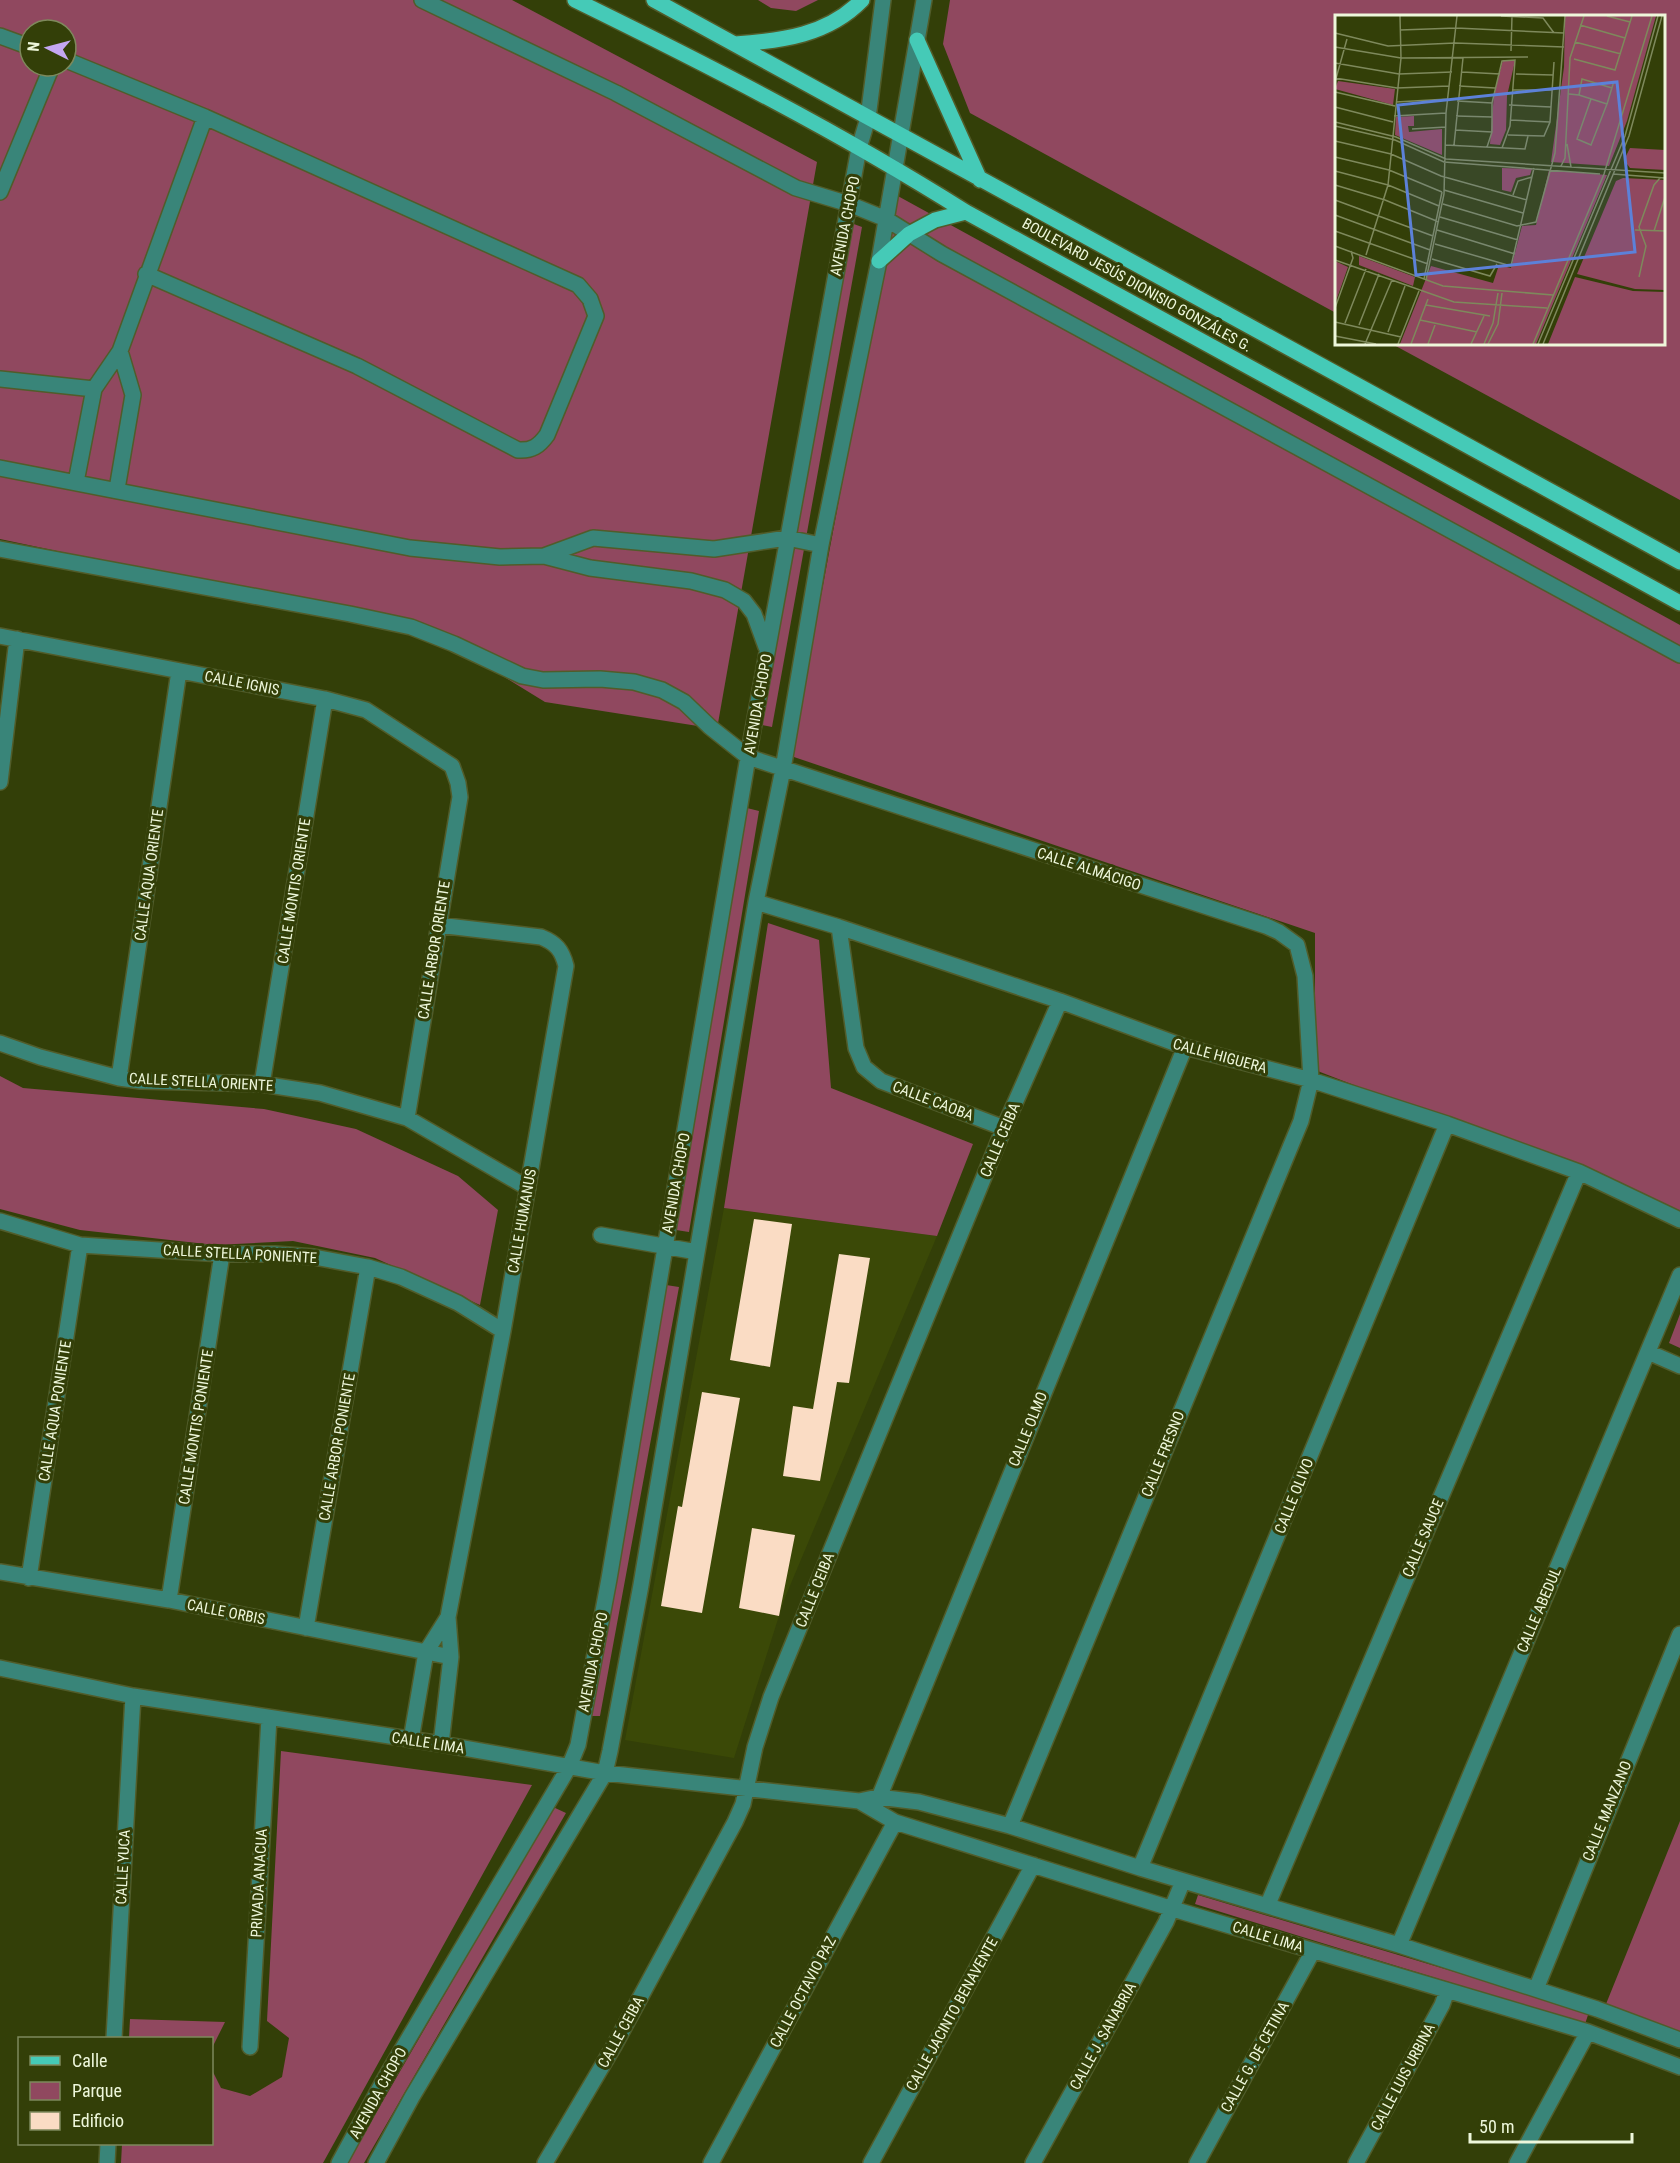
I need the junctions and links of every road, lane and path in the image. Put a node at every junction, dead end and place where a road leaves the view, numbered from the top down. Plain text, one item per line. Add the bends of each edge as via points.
1 (422, 0) edge
2 (575, 0) edge
3 (654, 0) edge
4 (862, 0) edge
5 (883, 0) edge
6 (924, 0) edge
7 (0, 36) edge
8 (917, 40) junction
9 (18, 43) edge
10 (734, 44) junction
11 (78, 65) edge
12 (47, 78) edge
13 (205, 117) junction
14 (867, 118) junction
15 (902, 136) junction
16 (859, 148) junction
17 (894, 167) junction
18 (980, 180) junction
19 (0, 192) edge
20 (849, 204) junction
21 (966, 212) junction
22 (886, 219) junction
23 (909, 234) junction
24 (879, 261) junction
25 (146, 274) junction
26 (120, 351) junction
27 (0, 379) edge
28 (94, 389) junction
29 (0, 468) edge
30 (76, 482) junction
31 (117, 489) junction
32 (787, 538) junction
33 (821, 545) junction
34 (0, 549) edge
35 (544, 556) junction
36 (1680, 562) edge
37 (1680, 603) edge
38 (0, 636) edge
39 (17, 639) junction
40 (767, 650) junction
41 (1680, 655) edge
42 (179, 671) junction
43 (325, 699) junction
44 (748, 757) junction
45 (783, 769) junction
46 (0, 782) edge
47 (458, 783) joint
48 (756, 902) junction
49 (438, 925) junction
50 (839, 927) junction
51 (1060, 1002) junction
52 (0, 1043) edge
53 (1185, 1047) junction
54 (118, 1078) junction
55 (1311, 1080) junction
56 (262, 1084) junction
57 (407, 1118) junction
58 (1447, 1124) junction
59 (1004, 1128) junction
60 (1578, 1172) junction
61 (528, 1188) junction
62 (1680, 1220) edge
63 (0, 1221) edge
64 (601, 1234) dead end
65 (80, 1245) junction
66 (665, 1247) junction
67 (697, 1252) junction
68 (222, 1254) junction
69 (368, 1267) junction
70 (1680, 1275) edge
71 (503, 1331) junction
72 (1648, 1352) junction
73 (1680, 1366) edge
74 (0, 1572) edge
75 (29, 1578) junction
76 (169, 1600) junction
77 (448, 1617) junction
78 (306, 1628) junction
79 (1680, 1634) edge
80 (426, 1652) junction
81 (451, 1657) junction
82 (0, 1668) edge
83 (133, 1696) junction
84 (269, 1718) junction
85 (411, 1740) junction
86 (441, 1744) junction
87 (569, 1767) junction
88 (604, 1773) junction
89 (747, 1790) junction
90 (876, 1804) junction
91 (895, 1822) junction
92 (1010, 1826) junction
93 (1033, 1865) junction
94 (1140, 1868) junction
95 (1183, 1881) junction
96 (1268, 1905) junction
97 (1173, 1909) junction
98 (1399, 1945) junction
99 (1313, 1951) junction
100 (1536, 1989) junction
101 (1447, 1991) junction
102 (1588, 2032) junction
103 (114, 2037) edge
104 (1680, 2040) edge
105 (250, 2047) dead end
106 (1680, 2067) edge
107 (108, 2145) edge
108 (106, 2163) edge
109 (339, 2163) edge
110 (376, 2163) edge
111 (545, 2163) edge
112 (711, 2163) edge
113 (871, 2163) edge
114 (1033, 2163) edge
115 (1197, 2163) edge
116 (1356, 2163) edge
117 (1517, 2163) edge

1 - 20 street via 616,93 796,188
2 - 16 main road, BOULEVARD JESÚS DIONISIO GONZÁLES G. via 714,69
3 - 10 main road, BOULEVARD JESÚS DIONISIO GONZÁLES G.
4 - 10 main road via 838,20 809,34
5 - 14 street, AVENIDA CHOPO
6 - 8 street
7 - 9 street
8 - 15 street
8 - 18 main road
10 - 14 main road, BOULEVARD JESÚS DIONISIO GONZÁLES G.
11 - 13 street
12 - 19 street
13 - 25 street
13 - 25 street via 578,285 590,299 596,316 547,435 534,449 518,450 357,366
14 - 15 main road, BOULEVARD JESÚS DIONISIO GONZÁLES G.
14 - 16 street, AVENIDA CHOPO
15 - 17 street
15 - 18 main road, BOULEVARD JESÚS DIONISIO GONZÁLES G.
16 - 17 main road, BOULEVARD JESÚS DIONISIO GONZÁLES G.
16 - 20 street, AVENIDA CHOPO
17 - 21 main road, BOULEVARD JESÚS DIONISIO GONZÁLES G.
17 - 22 street
18 - 36 main road, BOULEVARD JESÚS DIONISIO GONZÁLES G.
20 - 22 street
20 - 32 street, AVENIDA CHOPO
21 - 23 main road via 935,220
21 - 37 main road, BOULEVARD JESÚS DIONISIO GONZÁLES G.
22 - 23 street
22 - 24 street
23 - 24 main road
23 - 41 street
24 - 33 street
25 - 26 street
26 - 28 street
26 - 31 street via 133,395
27 - 28 street
28 - 30 street
29 - 30 street
30 - 31 street
31 - 35 street via 410,548 500,557
32 - 33 street
32 - 35 street via 714,549 593,538
32 - 40 street, AVENIDA CHOPO
33 - 45 street
34 - 44 street, CALLE ALMÁCIGO via 411,627 522,676 634,682 684,702
35 - 40 street via 590,568 691,581 725,590 744,601 754,614
38 - 39 street, CALLE IGNIS
39 - 42 street, CALLE IGNIS
39 - 46 street
40 - 44 street, AVENIDA CHOPO
42 - 43 street, CALLE IGNIS
42 - 54 street, CALLE AQUA ORIENTE
43 - 47 street, CALLE IGNIS via 366,710 452,766
43 - 56 street, CALLE MONTIS ORIENTE
44 - 45 street, CALLE ALMÁCIGO
44 - 66 street, AVENIDA CHOPO
45 - 48 street
45 - 55 street, CALLE ALMÁCIGO via 1279,932 1297,945 1302,959
47 - 49 street, CALLE ARBOR ORIENTE via 460,797
48 - 50 street, CALLE HIGUERA
48 - 67 street
49 - 57 street, CALLE ARBOR ORIENTE
49 - 61 street, CALLE HUMANUS via 541,937 554,942 563,952 566,966
50 - 51 street, CALLE HIGUERA
50 - 59 street, CALLE CAOBA via 856,1048 864,1067 881,1081
51 - 53 street, CALLE HIGUERA
51 - 59 street, CALLE CEIBA
52 - 54 street, CALLE STELLA ORIENTE via 40,1058
53 - 55 street, CALLE HIGUERA
53 - 90 street, CALLE OLMO
54 - 56 street, CALLE STELLA ORIENTE via 141,1082
55 - 58 street, CALLE HIGUERA
55 - 92 street, CALLE FRESNO via 1301,1121
56 - 57 street, CALLE STELLA ORIENTE via 320,1093
57 - 61 street, CALLE STELLA ORIENTE
58 - 60 street, CALLE HIGUERA
58 - 94 street, CALLE OLIVO
59 - 89 street, CALLE CEIBA via 771,1697
60 - 62 street, CALLE HIGUERA
60 - 96 street, CALLE SAUCE
61 - 71 street, CALLE HUMANUS
63 - 65 street, CALLE STELLA PONIENTE
64 - 66 street
65 - 68 street, CALLE STELLA PONIENTE
65 - 75 street, CALLE AQUA PONIENTE
66 - 67 street
66 - 87 street, AVENIDA CHOPO via 609,1579 578,1745
67 - 88 street via 641,1585
68 - 69 street, CALLE STELLA PONIENTE via 314,1257
68 - 76 street, CALLE MONTIS PONIENTE
69 - 71 street, CALLE STELLA PONIENTE via 458,1303
69 - 78 street, CALLE ARBOR PONIENTE
70 - 72 street, CALLE ABEDUL
71 - 77 street, CALLE HUMANUS
72 - 73 street
72 - 98 street, CALLE ABEDUL
74 - 75 street, CALLE ORBIS
75 - 76 street, CALLE ORBIS
76 - 78 street, CALLE ORBIS
77 - 80 street, CALLE HUMANUS
77 - 81 street, CALLE HUMANUS
78 - 80 street, CALLE ORBIS
79 - 100 street, CALLE MANZANO
80 - 81 street, CALLE ORBIS
80 - 85 street, CALLE HUMANUS
81 - 86 street, CALLE HUMANUS
82 - 83 street, CALLE LIMA
83 - 84 street, CALLE LIMA
83 - 103 street, CALLE YUCA
84 - 85 street, CALLE LIMA
84 - 105 street, PRIVADA ANACUA
85 - 86 street, CALLE LIMA
86 - 87 street, CALLE LIMA
87 - 88 street, CALLE LIMA
87 - 109 street, AVENIDA CHOPO
88 - 89 street, CALLE LIMA
88 - 110 street
89 - 90 street, CALLE LIMA
89 - 111 street, CALLE CEIBA via 735,1822 625,2026
90 - 91 street, CALLE LIMA
90 - 92 street, CALLE LIMA via 919,1802
91 - 93 street, CALLE LIMA
91 - 112 street, CALLE OCTAVIO PAZ
92 - 94 street, CALLE LIMA
93 - 97 street, CALLE LIMA
93 - 113 street, CALLE JACINTO BENAVENTE
94 - 95 street, CALLE LIMA
95 - 96 street, CALLE LIMA
95 - 97 street, CALLE J. SANABRIA
96 - 98 street, CALLE LIMA
97 - 99 street, CALLE LIMA
97 - 114 street, CALLE J. SANABRIA
98 - 100 street, CALLE LIMA
99 - 101 street, CALLE LIMA
99 - 115 street, CALLE G. DE CETINA
100 - 104 street, CALLE LIMA
101 - 102 street, CALLE LIMA
101 - 116 street, CALLE LUIS URBINA
102 - 106 street, CALLE LIMA
102 - 117 street
107 - 108 street

